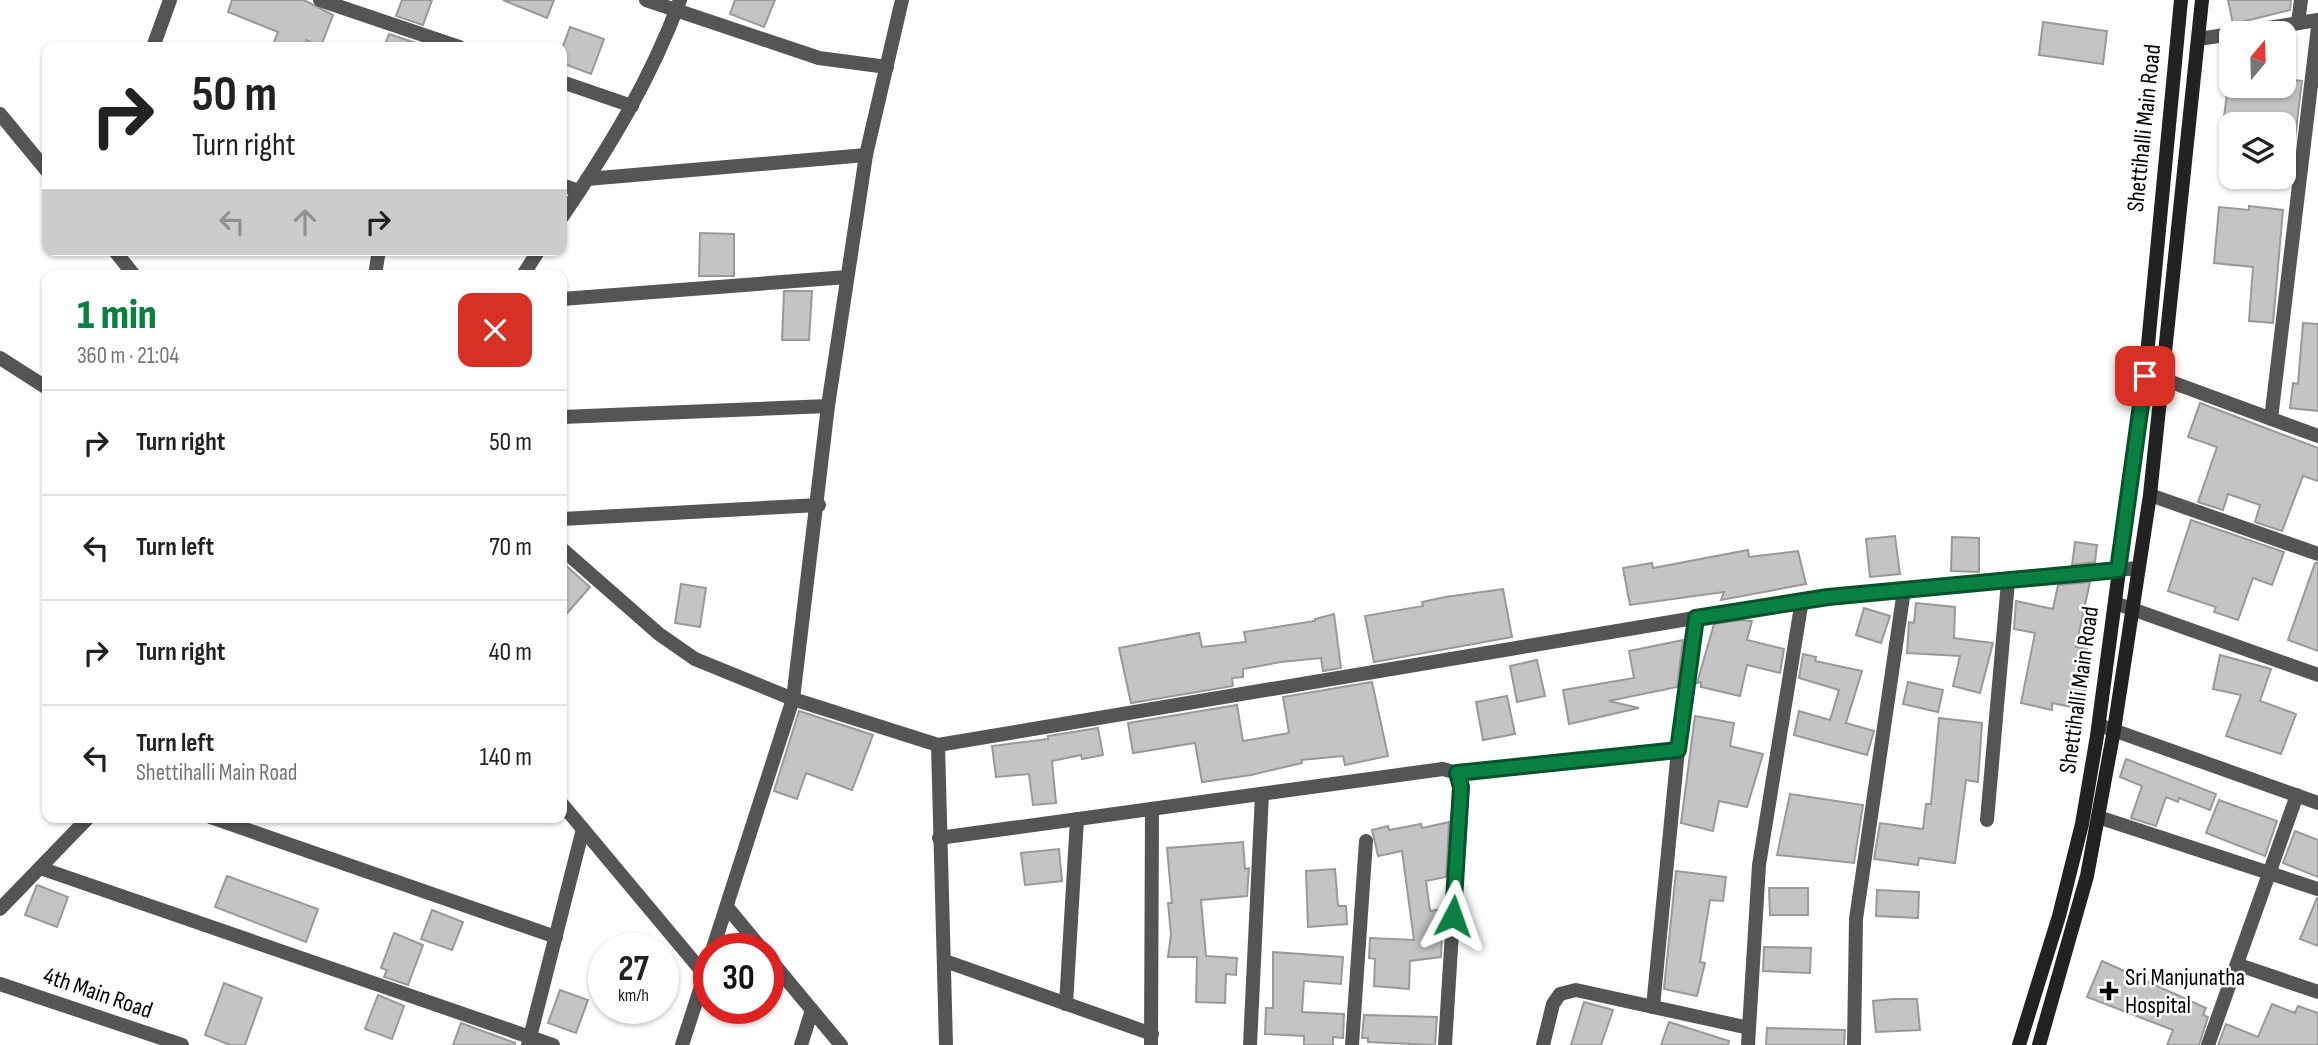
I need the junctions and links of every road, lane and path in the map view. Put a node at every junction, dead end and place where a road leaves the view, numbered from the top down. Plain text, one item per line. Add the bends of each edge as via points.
1 (170, 0) edge
2 (320, 0) edge
3 (646, 0) edge
4 (902, 0) edge
5 (2181, 0) edge
6 (2202, 0) edge
7 (2301, 0) edge
8 (678, 5) edge
9 (2318, 20) edge
10 (2298, 23) joint
11 (2318, 27) edge
12 (2219, 36) edge
13 (2199, 39) junction
14 (157, 42) edge
15 (444, 42) edge
16 (887, 67) junction
17 (567, 84) edge
18 (632, 106) junction
19 (0, 114) edge
20 (866, 156) junction
21 (42, 164) edge
22 (587, 178) junction
23 (567, 187) edge
24 (579, 191) junction
25 (567, 209) edge
26 (119, 256) edge
27 (130, 270) edge
28 (847, 277) junction
29 (567, 299) edge
30 (0, 358) edge
31 (2145, 376) junction
32 (2162, 379) junction
33 (42, 384) edge
34 (828, 406) junction
35 (567, 417) edge
36 (2271, 419) junction
37 (2318, 436) edge
38 (2150, 495) junction
39 (819, 505) junction
40 (567, 519) edge
41 (567, 553) edge
42 (2318, 554) edge
43 (2138, 568) junction
44 (2118, 570) junction
45 (2008, 582) junction
46 (1904, 590) junction
47 (1802, 600) junction
48 (2115, 603) junction
49 (2132, 608) junction
50 (1696, 618) junction
51 (2318, 675) edge
52 (793, 699) junction
53 (2099, 725) junction
54 (2115, 730) junction
55 (938, 745) junction
56 (1678, 750) junction
57 (1457, 773) junction
58 (1262, 794) junction
59 (2297, 795) junction
60 (2318, 803) edge
61 (1152, 809) junction
62 (567, 810) edge
63 (2098, 817) junction
64 (1077, 819) junction
65 (1987, 820) dead end
66 (83, 823) edge
67 (228, 823) edge
68 (583, 829) junction
69 (939, 838) junction
70 (1366, 841) dead end
71 (40, 868) junction
72 (2270, 873) junction
73 (2318, 889) edge
74 (727, 907) junction
75 (0, 909) edge
76 (718, 933) edge
77 (749, 933) edge
78 (556, 937) junction
79 (693, 953) edge
80 (945, 961) junction
81 (2239, 965) junction
82 (784, 976) edge
83 (0, 984) edge
84 (2318, 992) edge
85 (1066, 1004) junction
86 (1653, 1007) junction
87 (812, 1010) junction
88 (693, 1012) edge
89 (1749, 1028) junction
90 (1152, 1040) edge
91 (529, 1041) edge
92 (182, 1045) edge
93 (553, 1045) edge
94 (682, 1045) edge
95 (801, 1045) edge
96 (841, 1045) edge
97 (946, 1045) edge
98 (1250, 1045) edge
99 (1352, 1045) edge
100 (1445, 1045) edge
101 (1543, 1045) edge
102 (1748, 1045) edge
103 (1854, 1045) edge
104 (2019, 1045) edge
105 (2039, 1045) edge
106 (2208, 1045) edge

1 - 14 street
2 - 15 street
3 - 8 street
4 - 16 street
5 - 31 main road, Shettihalli Main Road
6 - 13 main road, Shettihalli Main Road
7 - 10 street
8 - 16 street via 818,58
8 - 18 street
9 - 10 street
11 - 36 street
12 - 13 street
13 - 32 main road, Shettihalli Main Road
16 - 20 street
17 - 18 street
18 - 22 street
19 - 21 street
20 - 22 street
20 - 28 street
22 - 24 street
23 - 24 street
24 - 25 street
26 - 27 street
28 - 29 street
28 - 34 street
30 - 33 street
31 - 32 street
31 - 44 main road, Shettihalli Main Road
32 - 36 street
32 - 38 main road, Shettihalli Main Road
34 - 35 street
34 - 39 street
36 - 37 street
38 - 42 street
38 - 43 main road, Shettihalli Main Road
39 - 40 street
39 - 52 street
41 - 52 street via 659,634 695,659
43 - 44 street
43 - 49 main road, Shettihalli Main Road
44 - 45 street
44 - 48 main road, Shettihalli Main Road
45 - 46 street
45 - 65 street
46 - 47 street
46 - 103 street via 1856,919
47 - 50 street
47 - 89 street via 1759,864
48 - 49 street
48 - 53 main road, Shettihalli Main Road
49 - 51 street
49 - 54 main road, Shettihalli Main Road
50 - 55 street
50 - 56 street
52 - 55 street
52 - 74 street
53 - 54 street
53 - 104 main road, Shettihalli Main Road via 2069,877
54 - 59 street
54 - 63 main road, Shettihalli Main Road
55 - 69 street
56 - 57 street
56 - 86 street
57 - 58 street via 1443,769
57 - 100 street via 1461,787
58 - 61 street
58 - 98 street
59 - 60 street
59 - 72 street
61 - 64 street
61 - 90 street
62 - 68 street
63 - 72 street
63 - 105 main road, Shettihalli Main Road via 2087,877
64 - 69 street
64 - 85 street
66 - 71 street
67 - 78 street
68 - 78 street
68 - 79 street
69 - 80 street
70 - 99 street
71 - 75 street
71 - 91 street
72 - 73 street
72 - 81 street
74 - 76 street
74 - 77 street
78 - 91 street
80 - 85 street
80 - 97 street
81 - 84 street
81 - 106 street
82 - 87 street
83 - 92 street, 4th Main Road
85 - 90 street
86 - 89 street
86 - 101 street via 1576,990 1560,994
87 - 95 street
87 - 96 street
88 - 94 street
89 - 102 street
91 - 93 street

